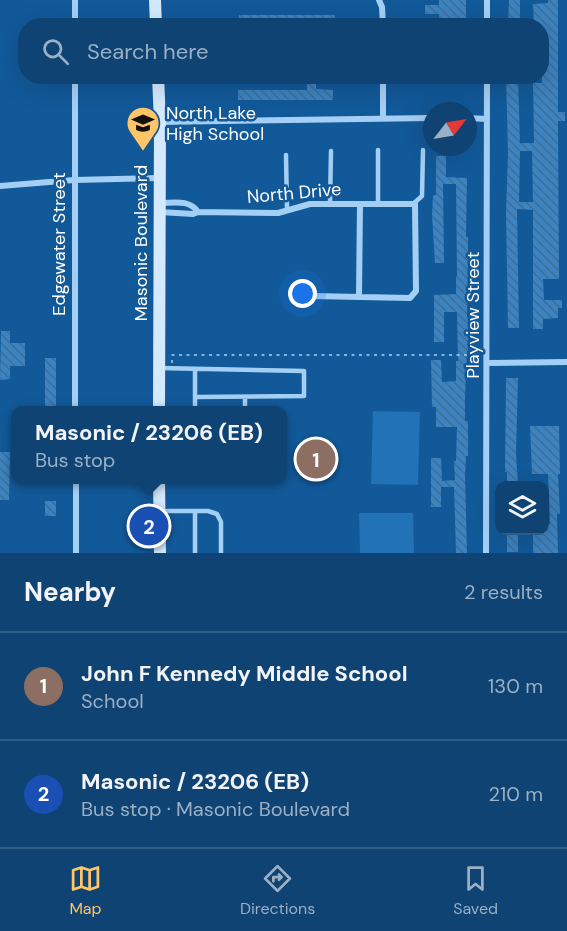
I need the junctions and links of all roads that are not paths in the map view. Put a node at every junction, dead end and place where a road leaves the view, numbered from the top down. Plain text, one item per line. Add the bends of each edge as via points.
1 (75, 0) edge
2 (155, 0) edge
3 (379, 0) edge
4 (487, 0) edge
5 (75, 18) edge
6 (156, 18) edge
7 (383, 18) edge
8 (487, 18) edge
9 (75, 84) edge
10 (158, 84) edge
11 (383, 84) edge
12 (487, 84) edge
13 (383, 118) junction
14 (423, 118) edge
15 (477, 118) edge
16 (487, 118) junction
17 (160, 122) junction
18 (378, 150) dead end
19 (423, 150) dead end
20 (331, 151) dead end
21 (286, 155) dead end
22 (159, 178) junction
23 (74, 180) junction
24 (0, 186) edge
25 (330, 204) junction
26 (360, 204) junction
27 (378, 204) junction
28 (413, 204) junction
29 (160, 207) junction
30 (287, 210) junction
31 (198, 212) junction
32 (312, 296) dead end
33 (359, 297) junction
34 (567, 362) edge
35 (488, 363) junction
36 (166, 369) junction
37 (195, 369) junction
38 (195, 397) junction
39 (245, 397) junction
40 (75, 406) edge
41 (160, 406) edge
42 (195, 406) edge
43 (245, 406) edge
44 (76, 484) edge
45 (159, 484) edge
46 (195, 511) junction
47 (159, 512) junction
48 (76, 553) edge
49 (160, 553) edge
50 (195, 553) edge
51 (221, 553) edge
52 (486, 553) edge

1 - 5 street
2 - 6 street
3 - 7 street
4 - 8 street
9 - 23 street, Edgewater Street
10 - 17 street, Masonic Boulevard
11 - 13 street
12 - 16 street, Playview Street
13 - 14 street
13 - 17 street
15 - 16 street
16 - 35 street, Playview Street
17 - 22 street, Masonic Boulevard
18 - 27 lane
19 - 28 lane via 422,196
20 - 25 lane
21 - 30 lane
22 - 23 street
22 - 29 street, Masonic Boulevard
23 - 24 street
23 - 40 street, Edgewater Street
25 - 26 street, North Drive
25 - 30 street, North Drive
26 - 27 street, North Drive
26 - 33 street
27 - 28 street, North Drive
28 - 33 street via 416,291 410,298
29 - 31 street, North Drive
29 - 31 street, North Drive via 186,203
29 - 36 street, Masonic Boulevard
30 - 31 street, North Drive
32 - 33 street
34 - 35 street
35 - 52 street, Playview Street
36 - 37 lane
36 - 41 street, Masonic Boulevard
37 - 38 lane
37 - 39 lane via 304,371 304,396
38 - 39 lane
38 - 42 lane
39 - 43 lane
44 - 48 street
45 - 47 street
46 - 47 lane
46 - 50 lane
46 - 51 lane via 213,512 219,518
47 - 49 street

